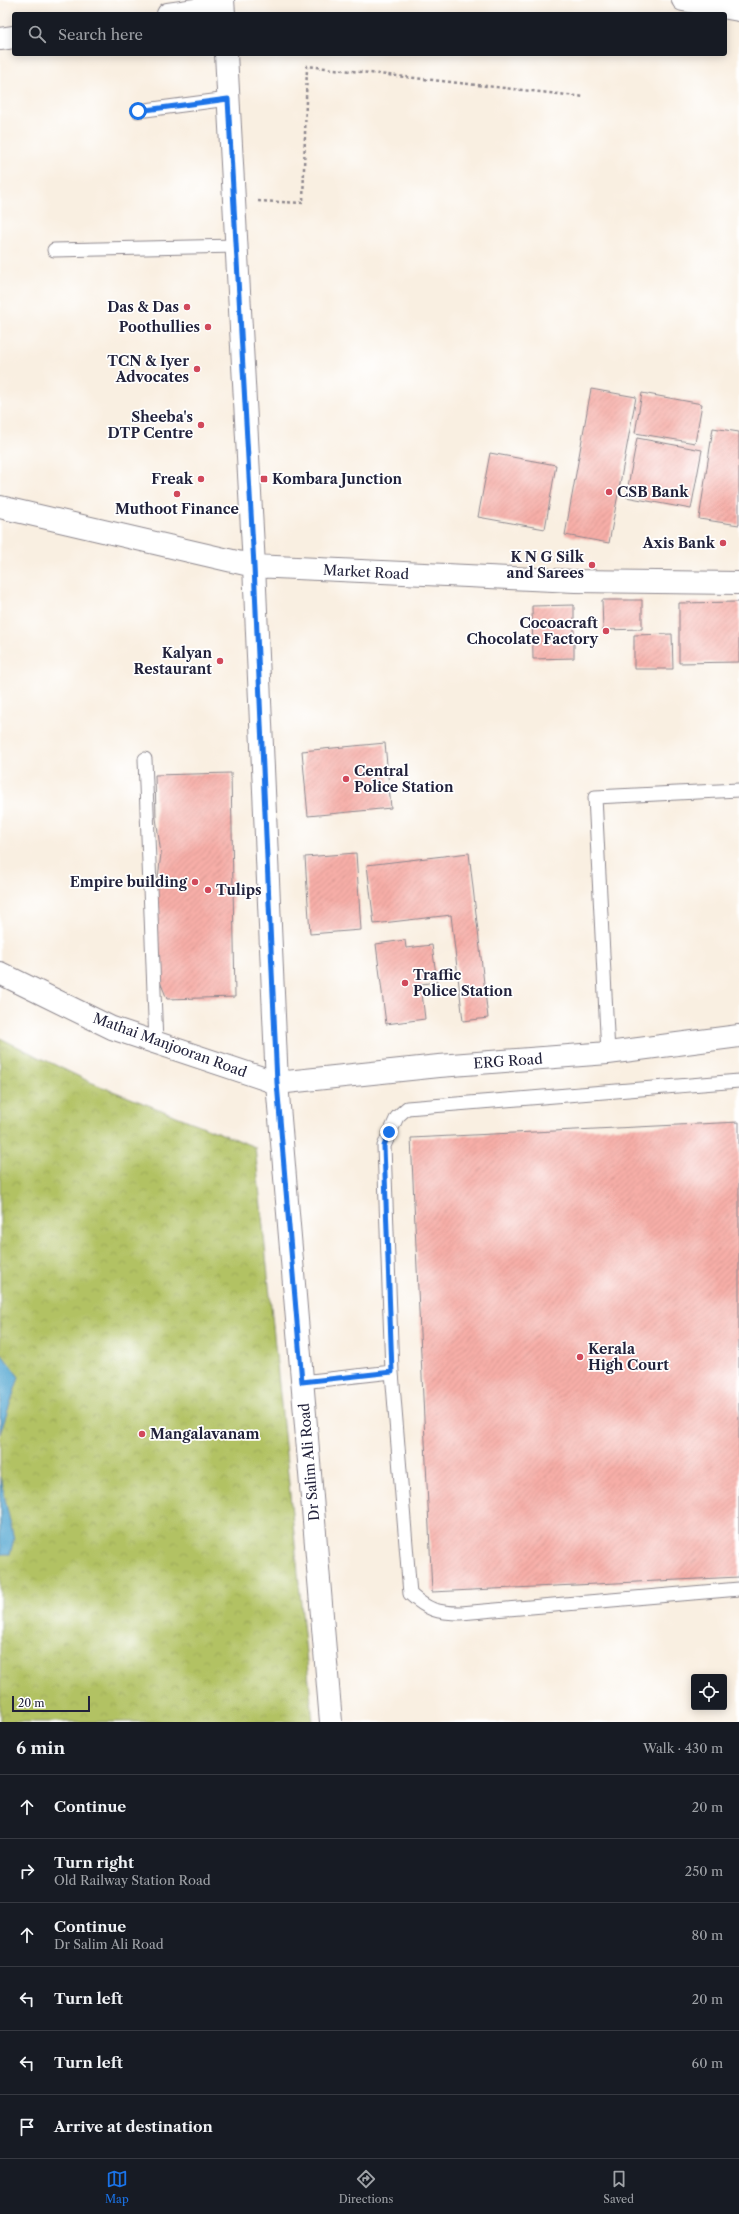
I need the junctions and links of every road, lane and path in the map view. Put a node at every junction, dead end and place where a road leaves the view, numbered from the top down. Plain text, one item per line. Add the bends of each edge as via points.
1 (683, 0) edge
2 (223, 6) edge
3 (739, 10) edge
4 (182, 12) edge
5 (12, 37) edge
6 (0, 40) edge
7 (226, 56) edge
8 (585, 97) dead end
9 (228, 99) junction
10 (138, 111) dead end
11 (234, 200) junction
12 (237, 246) junction
13 (54, 250) dead end
14 (0, 507) edge
15 (254, 566) junction
16 (739, 583) edge
17 (145, 759) dead end
18 (739, 790) edge
19 (0, 973) edge
20 (739, 1036) edge
21 (156, 1043) junction
22 (608, 1053) junction
23 (739, 1081) edge
24 (277, 1083) junction
25 (392, 1372) junction
26 (302, 1382) junction
27 (739, 1589) edge
28 (331, 1722) edge

1 - 3 street
2 - 4 street
5 - 6 street
7 - 9 street, Dr Salim Ali Road
8 - 11 path via 308,66 303,203
9 - 10 lane
9 - 11 street, Dr Salim Ali Road
11 - 12 street, Dr Salim Ali Road
12 - 13 lane
12 - 15 street, Dr Salim Ali Road
14 - 15 street, Market Road
15 - 16 street, Market Road via 575,581
15 - 24 street, Dr Salim Ali Road
17 - 21 lane
18 - 22 lane via 595,797
19 - 21 street, Mathai Manjooran Road via 112,1028
20 - 22 street, ERG Road
21 - 24 street, Mathai Manjooran Road
22 - 24 street, ERG Road via 439,1066
23 - 25 lane via 407,1108 397,1117 384,1146
24 - 26 street, Dr Salim Ali Road
25 - 26 lane
25 - 27 lane via 410,1594 427,1608 445,1613 461,1613
26 - 28 street, Dr Salim Ali Road

